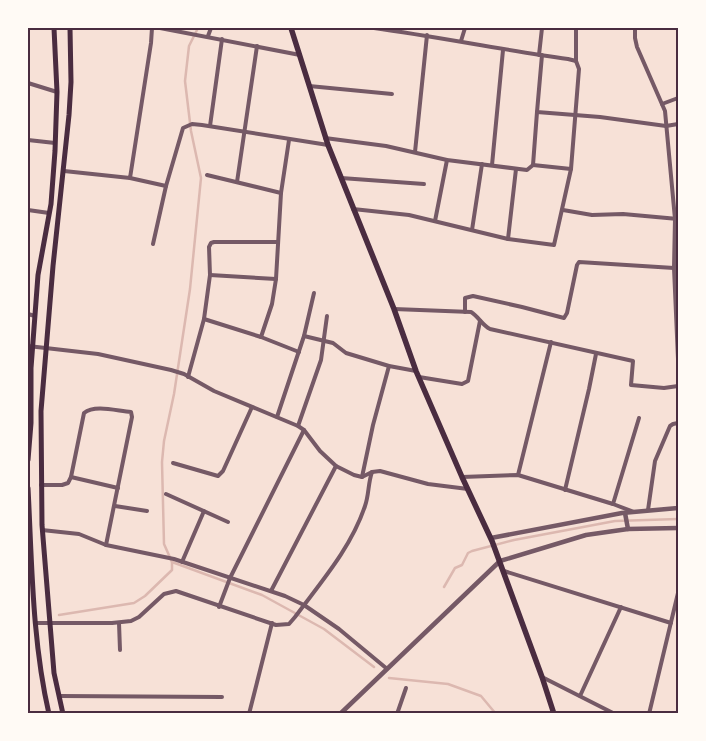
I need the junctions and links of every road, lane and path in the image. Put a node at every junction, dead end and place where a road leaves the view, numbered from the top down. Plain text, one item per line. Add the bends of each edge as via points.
1 (54, 28) edge
2 (70, 28) edge
3 (152, 28) edge
4 (160, 28) edge
5 (211, 28) edge
6 (291, 28) edge
7 (374, 28) edge
8 (418, 28) edge
9 (465, 28) edge
10 (542, 28) edge
11 (576, 28) edge
12 (635, 28) edge
13 (415, 33) junction
14 (208, 36) junction
15 (427, 36) junction
16 (222, 39) junction
17 (462, 41) junction
18 (257, 46) junction
19 (503, 50) junction
20 (300, 55) junction
21 (541, 55) junction
22 (576, 61) junction
23 (28, 83) edge
24 (309, 86) junction
25 (56, 92) junction
26 (392, 94) dead end
27 (678, 98) edge
28 (662, 104) junction
29 (537, 112) junction
30 (576, 115) junction
31 (678, 124) edge
32 (210, 126) junction
33 (666, 126) junction
34 (245, 133) junction
35 (325, 138) junction
36 (28, 140) edge
37 (289, 140) junction
38 (55, 143) junction
39 (328, 145) junction
40 (415, 152) junction
41 (448, 160) junction
42 (482, 164) junction
43 (532, 165) junction
44 (492, 166) junction
45 (516, 169) junction
46 (571, 169) junction
47 (64, 170) junction
48 (207, 176) dead end
49 (130, 178) junction
50 (341, 178) junction
51 (237, 182) junction
52 (424, 184) dead end
53 (166, 186) junction
54 (672, 186) junction
55 (678, 186) edge
56 (281, 193) junction
57 (354, 209) junction
58 (28, 210) edge
59 (563, 210) junction
60 (49, 213) junction
61 (677, 219) edge
62 (435, 221) junction
63 (472, 230) junction
64 (508, 239) junction
65 (278, 242) junction
66 (153, 244) dead end
67 (676, 271) edge
68 (210, 275) junction
69 (276, 279) junction
70 (314, 293) dead end
71 (394, 309) junction
72 (677, 310) edge
73 (465, 312) junction
74 (28, 314) edge
75 (35, 316) junction
76 (327, 316) dead end
77 (204, 319) junction
78 (480, 321) junction
79 (304, 336) junction
80 (261, 337) junction
81 (325, 341) junction
82 (551, 342) junction
83 (30, 346) edge
84 (46, 347) junction
85 (299, 352) junction
86 (596, 354) junction
87 (678, 358) edge
88 (390, 366) junction
89 (416, 371) junction
90 (186, 376) junction
91 (419, 377) junction
92 (678, 386) edge
93 (252, 407) junction
94 (278, 417) junction
95 (639, 418) dead end
96 (29, 423) edge
97 (678, 423) edge
98 (298, 426) junction
99 (304, 430) junction
100 (28, 460) edge
101 (173, 463) dead end
102 (336, 466) junction
103 (372, 472) junction
104 (518, 475) junction
105 (71, 477) junction
106 (362, 477) junction
107 (462, 477) junction
108 (42, 485) junction
109 (28, 488) edge
110 (118, 488) junction
111 (468, 489) junction
112 (565, 490) junction
113 (166, 494) dead end
114 (613, 504) junction
115 (115, 506) junction
116 (678, 508) edge
117 (648, 510) junction
118 (147, 511) dead end
119 (204, 511) junction
120 (634, 512) junction
121 (626, 513) junction
122 (228, 522) dead end
123 (678, 528) edge
124 (628, 529) junction
125 (42, 530) junction
126 (491, 539) junction
127 (106, 546) junction
128 (499, 559) junction
129 (182, 562) junction
130 (503, 571) junction
131 (230, 578) junction
132 (30, 590) edge
133 (271, 591) junction
134 (678, 593) edge
135 (304, 605) junction
136 (219, 607) junction
137 (621, 607) junction
138 (50, 622) junction
139 (35, 623) junction
140 (119, 623) junction
141 (272, 623) junction
142 (671, 623) junction
143 (120, 650) dead end
144 (386, 668) junction
145 (542, 677) junction
146 (406, 688) dead end
147 (60, 696) junction
148 (580, 696) junction
149 (222, 697) dead end
150 (50, 714) edge
151 (63, 714) edge
152 (249, 714) edge
153 (340, 714) edge
154 (398, 714) edge
155 (554, 714) edge
156 (615, 714) edge
157 (649, 714) edge

1 - 25 main road
2 - 47 main road via 71,82
3 - 49 street
4 - 14 street
5 - 14 street
6 - 20 main road
7 - 13 street
8 - 13 street
9 - 17 street
10 - 21 street
11 - 22 street
12 - 28 street via 637,47
13 - 15 street
14 - 16 street
15 - 17 street
15 - 40 street
16 - 18 street
16 - 32 street
17 - 19 street
18 - 20 street
18 - 34 street
19 - 21 street
19 - 44 street
20 - 24 main road
21 - 22 street
21 - 29 street
22 - 30 street via 579,69
23 - 25 street
24 - 26 street
24 - 35 main road
25 - 38 main road
27 - 28 street
28 - 33 street
29 - 30 street
29 - 43 street
30 - 33 street
30 - 46 street
31 - 33 street
32 - 34 street
32 - 53 street via 192,124 183,128
33 - 54 street
34 - 37 street
34 - 51 street
35 - 39 main road
35 - 40 street
36 - 38 street
37 - 39 street
37 - 56 street
38 - 60 main road
39 - 50 main road
40 - 41 street
41 - 42 street
41 - 62 street
42 - 44 street
42 - 63 street
43 - 45 street via 527,170
43 - 46 street
44 - 45 street
45 - 64 street
46 - 59 street
47 - 49 street
47 - 84 main road
48 - 51 street
49 - 53 street
50 - 52 street
50 - 57 main road
51 - 56 street
53 - 66 street
54 - 55 street
54 - 61 street
56 - 65 street
57 - 62 street
57 - 71 main road
58 - 60 street
59 - 61 street via 592,215
59 - 64 street via 554,245
60 - 75 main road
61 - 67 street
62 - 63 street
63 - 64 street
65 - 68 street via 211,243
65 - 69 street
67 - 72 street
67 - 73 street via 580,262 564,318 473,296 465,298
68 - 69 street
68 - 77 street
69 - 80 street
70 - 79 street
71 - 73 street
71 - 89 main road
72 - 87 street
73 - 78 street via 471,312
74 - 75 street
75 - 83 main road
76 - 81 street
77 - 80 street
77 - 90 street
78 - 82 street via 490,329
78 - 91 street via 468,381 462,384
79 - 81 street
79 - 85 street
80 - 85 street
81 - 88 street via 346,353
81 - 98 street via 320,365
82 - 86 street
82 - 104 street
83 - 84 street
83 - 96 main road
84 - 90 street via 98,354
84 - 108 main road via 41,411
85 - 94 street
86 - 92 street via 633,361 631,385
86 - 112 street
88 - 89 street
88 - 106 street
89 - 91 main road
90 - 93 street
91 - 107 main road
93 - 94 street
93 - 101 street via 218,476
94 - 98 street
95 - 114 street
96 - 100 main road
97 - 117 street via 670,426 656,456
98 - 99 street
99 - 102 street
99 - 131 street
102 - 106 street
102 - 133 street
103 - 106 street
103 - 111 street
103 - 135 street via 366,504 355,530
104 - 107 street
104 - 112 street
105 - 108 street via 62,485
105 - 110 street
105 - 110 street via 84,412 95,409 131,412
107 - 111 main road
108 - 125 main road
109 - 132 main road
110 - 115 street
111 - 126 main road
112 - 114 street
113 - 119 street
114 - 120 street
115 - 118 street
115 - 127 street
116 - 117 street
117 - 120 street
119 - 122 street
119 - 129 street
120 - 121 street
121 - 124 street
121 - 126 street
123 - 124 street
124 - 128 street via 586,535
125 - 127 street via 78,534
125 - 138 main road
126 - 128 main road
127 - 129 street
128 - 130 main road
128 - 144 street
129 - 131 street
130 - 137 street
130 - 145 main road
131 - 133 street
131 - 136 street
132 - 139 main road
133 - 135 street
134 - 142 street
135 - 141 street via 289,624
135 - 144 street
136 - 140 street via 185,593 170,592 139,617
136 - 141 street
137 - 142 street
137 - 148 street
138 - 139 street
138 - 140 street
138 - 147 main road via 54,672
139 - 150 main road via 43,688
140 - 143 street
141 - 152 street
142 - 157 street
144 - 153 street
145 - 148 street
145 - 155 main road
146 - 154 street
147 - 149 street
147 - 151 main road
148 - 156 street

